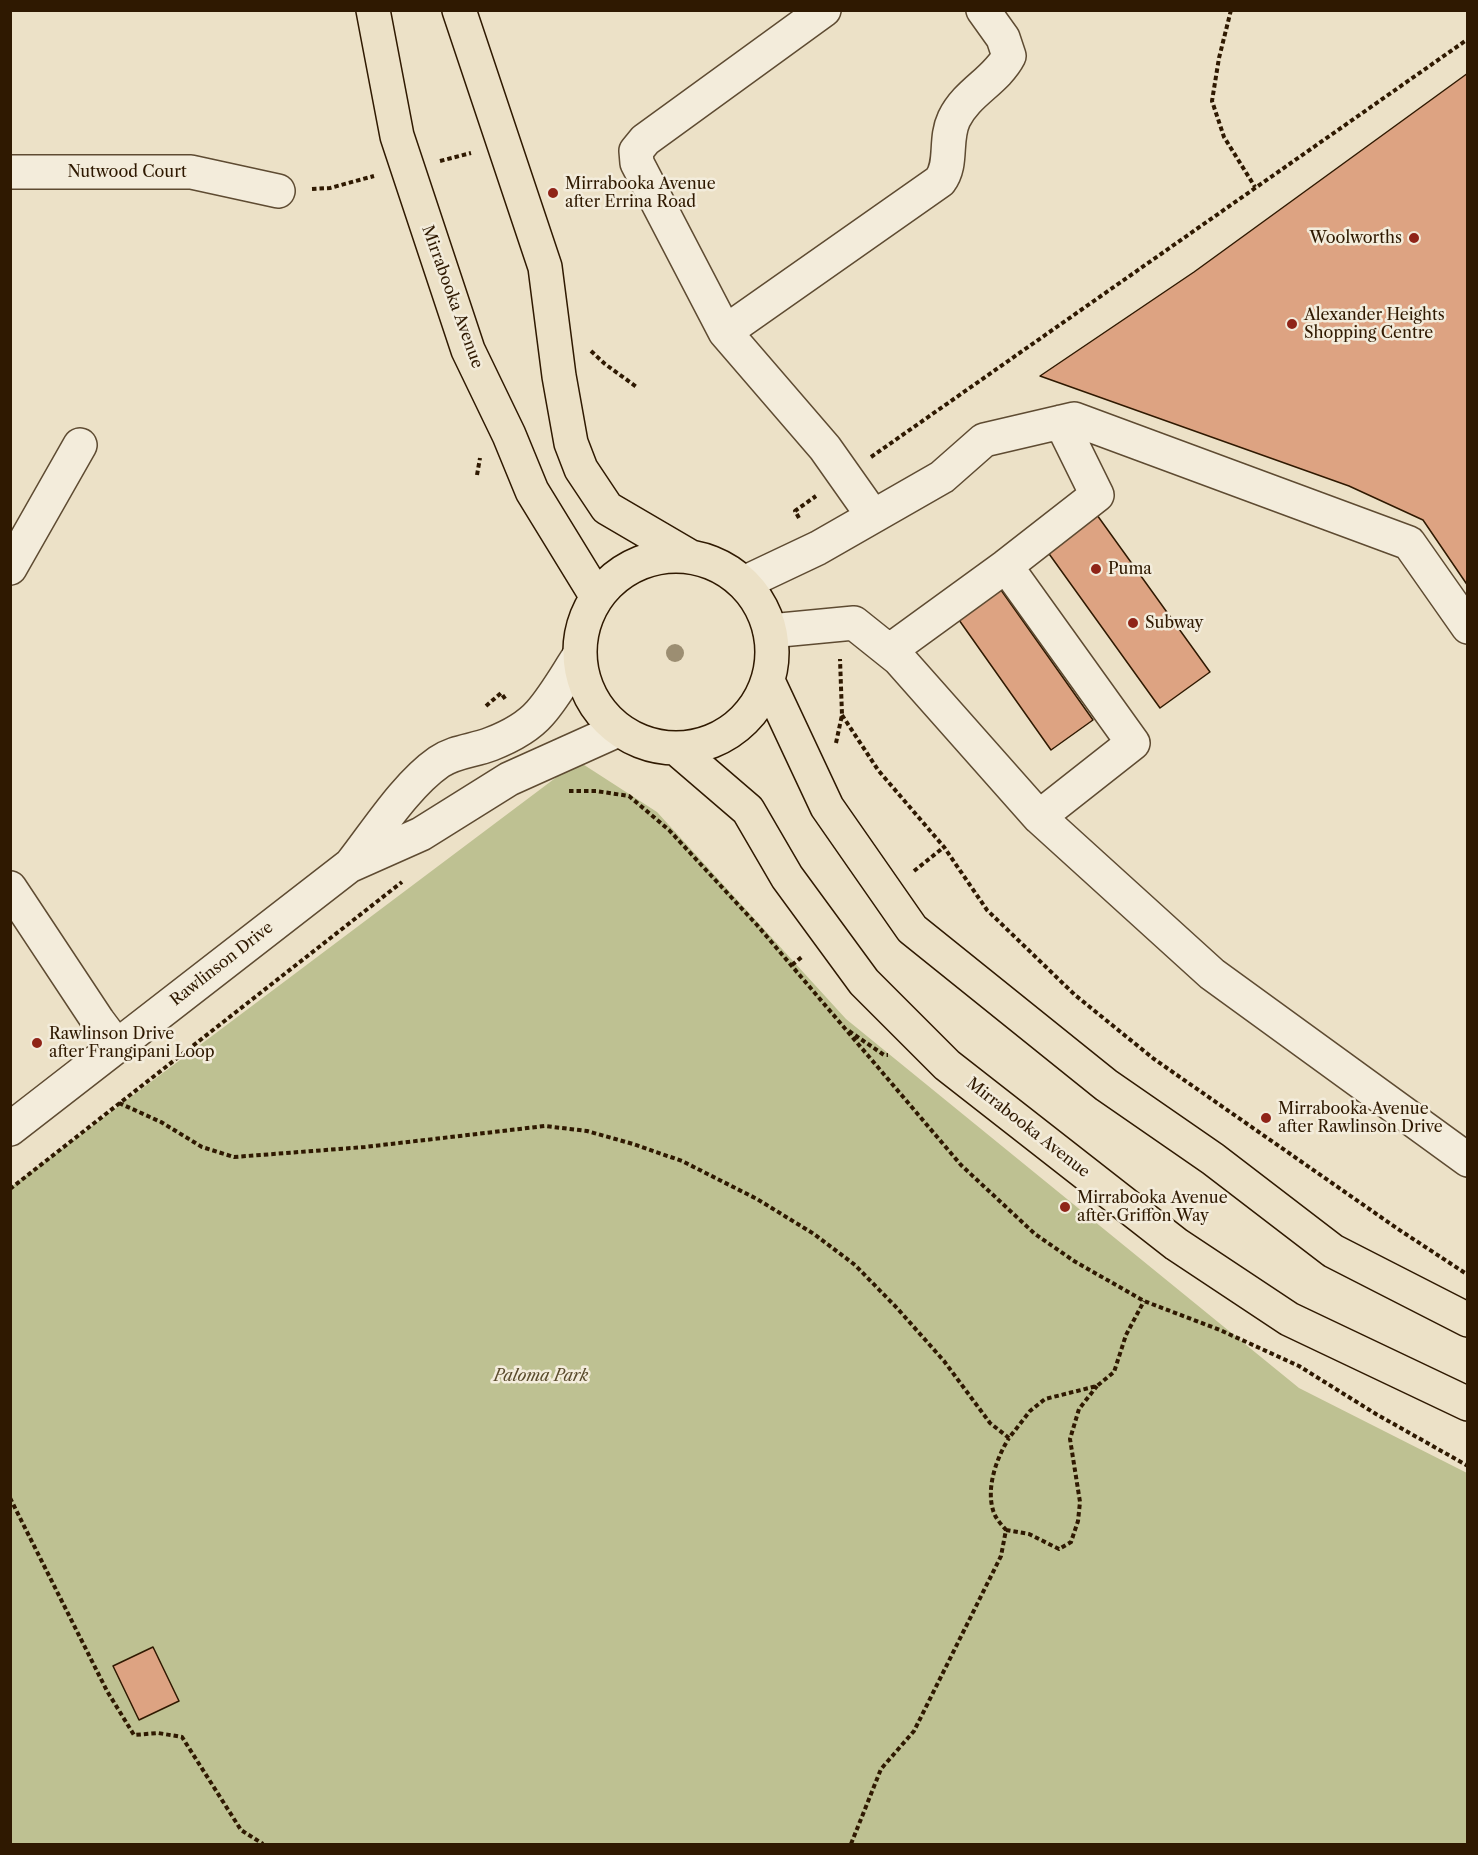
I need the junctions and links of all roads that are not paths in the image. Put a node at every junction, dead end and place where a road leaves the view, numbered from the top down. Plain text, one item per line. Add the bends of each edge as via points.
1 (373, 10) edge
2 (459, 10) edge
3 (824, 10) edge
4 (983, 10) edge
5 (10, 172) edge
6 (278, 191) road end
7 (725, 332) junction
8 (1061, 422) junction
9 (80, 445) dead end
10 (873, 516) junction
11 (689, 556) junction
12 (1006, 566) junction
13 (10, 568) edge
14 (744, 583) junction
15 (597, 597) junction
16 (1467, 627) edge
17 (770, 631) junction
18 (889, 651) junction
19 (579, 656) junction
20 (768, 681) junction
21 (618, 730) junction
22 (677, 749) junction
23 (1039, 817) junction
24 (349, 866) junction
25 (10, 888) edge
26 (116, 1045) junction
27 (10, 1129) edge
28 (1467, 1160) edge
29 (1467, 1320) edge
30 (1467, 1404) edge

1 - 15 main road, Mirrabooka Avenue via 397,136 468,350 532,492
2 - 11 main road via 545,267 559,376 571,443 581,469 608,508
3 - 7 street via 645,140 636,151 637,163
4 - 7 street via 1003,38 1009,56 974,91 955,117 948,133 945,175
5 - 6 street, Nutwood Court via 191,172
7 - 10 street via 805,424
8 - 10 street via 984,440 942,477
8 - 12 street via 1097,495
8 - 16 street via 1074,419 1409,543
9 - 13 street
10 - 14 street via 818,548
11 - 14 main road via 719,565
11 - 15 main road via 663,556 638,564 615,578
12 - 18 street
12 - 23 street via 1133,743
14 - 17 main road via 761,605
15 - 19 main road via 584,625
17 - 18 street via 854,623
17 - 20 main road
18 - 23 street
19 - 21 main road via 584,684 598,710
19 - 24 street, Rawlinson Drive via 540,713 510,737 455,753 427,771
20 - 22 main road via 755,708 734,729 707,744
20 - 29 main road via 827,807 912,929 1106,1085 1213,1159 1333,1251
21 - 22 main road via 646,744
21 - 24 street, Rawlinson Drive via 509,779 421,834
22 - 30 main road, Mirrabooka Avenue via 748,810 787,877 864,982 947,1065 1176,1244 1290,1319
23 - 28 street via 1212,974
24 - 26 street, Rawlinson Drive
25 - 26 street
26 - 27 street, Rawlinson Drive

